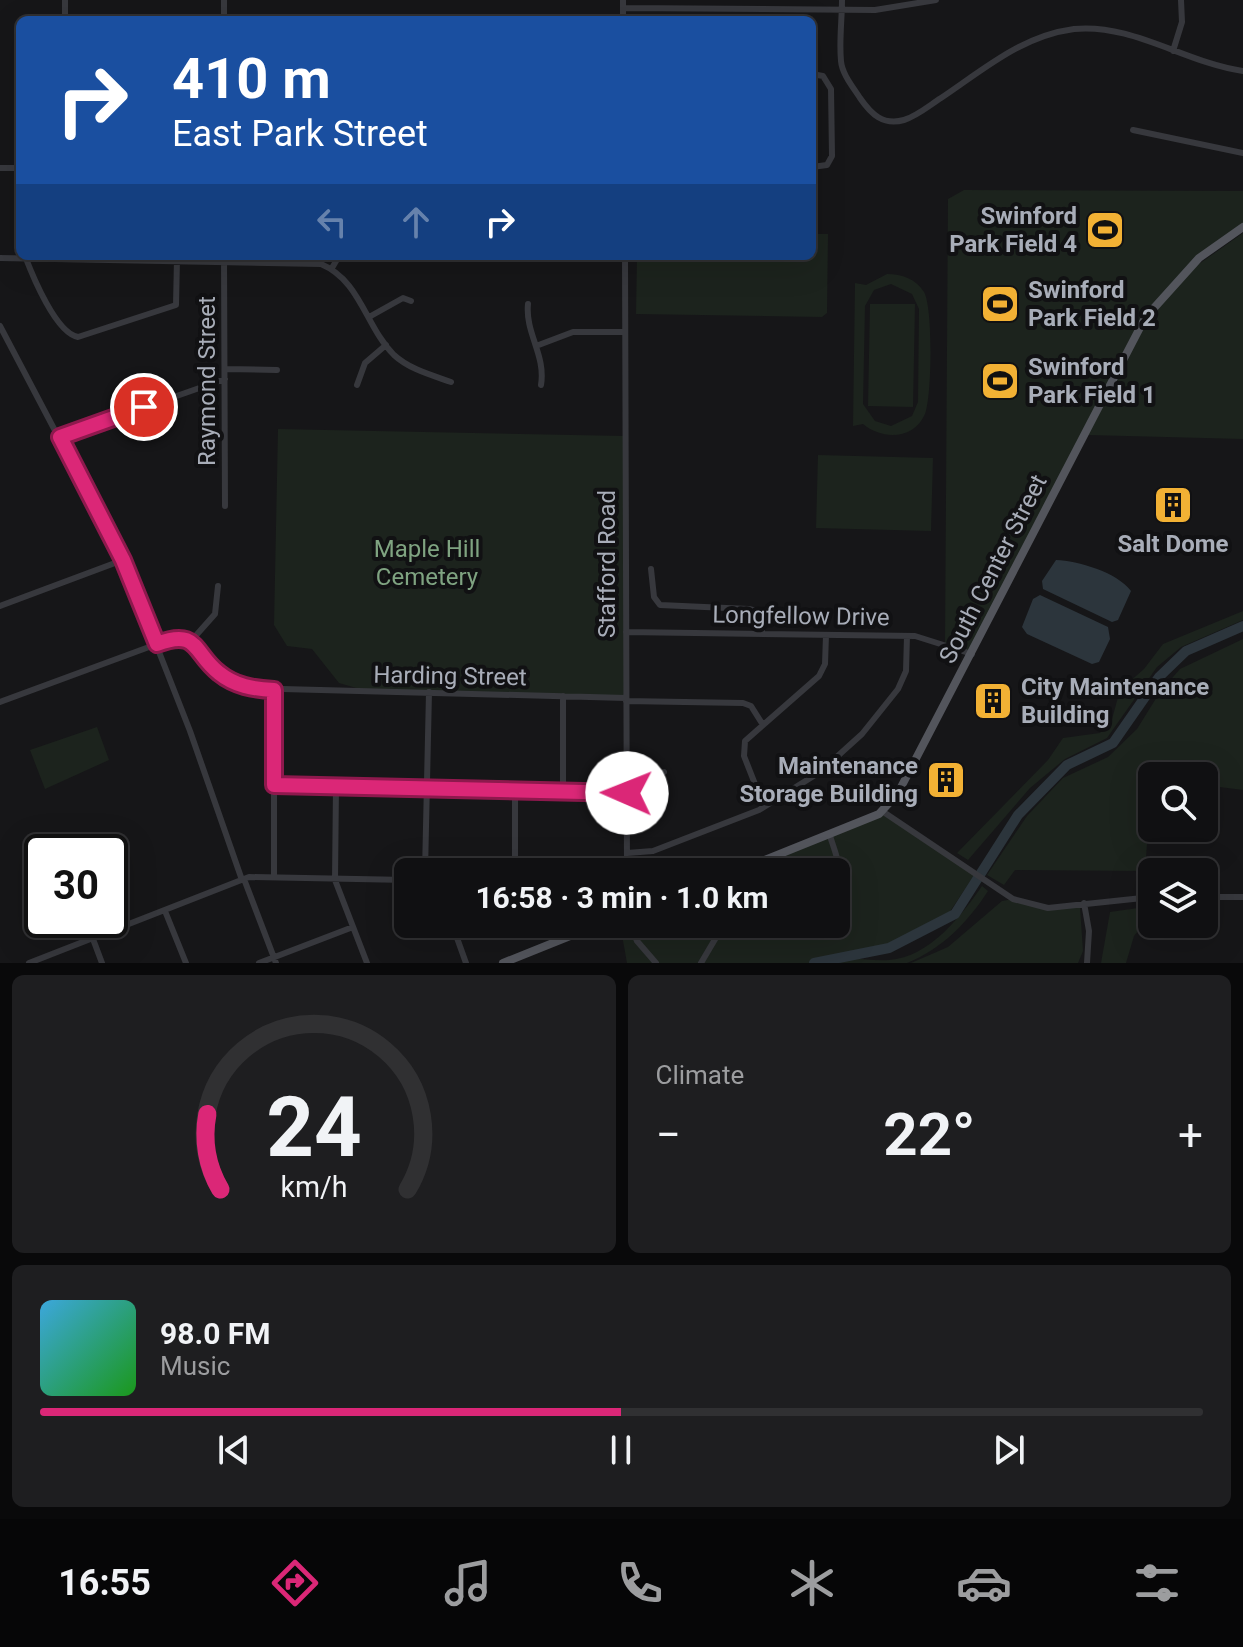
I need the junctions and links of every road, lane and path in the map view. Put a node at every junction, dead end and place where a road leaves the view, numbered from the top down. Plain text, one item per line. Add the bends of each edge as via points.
1 (842, 0) edge
2 (936, 0) edge
3 (1181, 0) edge
4 (623, 4) edge
5 (842, 10) junction
6 (1173, 51) junction
7 (1243, 71) edge
8 (816, 75) edge
9 (849, 81) junction
10 (831, 89) junction
11 (1133, 130) dead end
12 (1243, 153) edge
13 (816, 166) edge
14 (1243, 227) edge
15 (27, 260) edge
16 (177, 260) edge
17 (224, 260) edge
18 (269, 260) edge
19 (337, 260) edge
20 (625, 260) edge
21 (332, 268) junction
22 (411, 301) dead end
23 (528, 304) dead end
24 (369, 317) junction
25 (0, 326) edge
26 (625, 332) junction
27 (386, 345) junction
28 (536, 346) junction
29 (225, 369) junction
30 (277, 370) dead end
31 (225, 379) junction
32 (451, 382) dead end
33 (357, 385) dead end
34 (541, 385) dead end
35 (60, 437) junction
36 (225, 506) dead end
37 (123, 560) junction
38 (651, 569) dead end
39 (218, 586) dead end
40 (0, 606) edge
41 (626, 632) junction
42 (762, 634) junction
43 (826, 635) junction
44 (907, 636) junction
45 (191, 641) junction
46 (157, 644) junction
47 (972, 654) junction
48 (274, 690) junction
49 (429, 692) junction
50 (563, 696) junction
51 (626, 699) junction
52 (0, 702) edge
53 (763, 725) junction
54 (664, 772) dead end
55 (626, 779) junction
56 (274, 785) junction
57 (336, 786) junction
58 (427, 788) junction
59 (515, 790) junction
60 (563, 791) junction
61 (627, 793) junction
62 (764, 807) junction
63 (882, 811) junction
64 (830, 836) junction
65 (627, 853) junction
66 (425, 858) edge
67 (515, 858) edge
68 (627, 858) edge
69 (772, 858) edge
70 (837, 858) edge
71 (274, 876) junction
72 (335, 878) junction
73 (243, 879) junction
74 (394, 880) edge
75 (1218, 897) edge
76 (1243, 897) edge
77 (1138, 898) edge
78 (1084, 903) junction
79 (165, 911) junction
80 (353, 927) junction
81 (457, 938) edge
82 (565, 938) edge
83 (636, 938) edge
84 (716, 938) edge
85 (93, 939) junction
86 (274, 960) edge
87 (29, 963) edge
88 (102, 963) edge
89 (186, 963) edge
90 (259, 963) edge
91 (367, 963) edge
92 (466, 963) edge
93 (503, 963) edge
94 (656, 963) edge
95 (701, 963) edge
96 (1087, 963) edge

1 - 5 street
2 - 5 street
3 - 6 street via 1182,22
4 - 5 street
5 - 9 street via 840,62
6 - 7 street via 1203,64
6 - 9 street via 1098,29 1045,34 901,121 873,116
8 - 10 street
9 - 10 street
10 - 13 street via 832,156 827,165
11 - 12 street
14 - 47 main road, South Center Street via 1199,258 1145,318
15 - 16 street via 59,324 78,337 176,305
17 - 29 street, Raymond Street
18 - 21 street
19 - 21 street
20 - 26 street, Stafford Road
21 - 24 street via 346,279
22 - 24 street via 403,298
23 - 28 street via 526,321
24 - 27 street
25 - 35 street
26 - 28 street via 573,332
26 - 41 street, Stafford Road
27 - 32 street via 414,368
27 - 33 street via 365,363
28 - 34 street via 543,367
29 - 30 street
29 - 31 street, Raymond Street
31 - 35 street
31 - 36 street, Raymond Street
35 - 37 street
37 - 40 street
37 - 46 street
38 - 42 street via 660,605 756,611
39 - 45 street via 215,614
41 - 42 street, Longfellow Drive
41 - 51 street, Stafford Road
42 - 43 street, Longfellow Drive
43 - 44 street, Longfellow Drive
43 - 53 street via 819,676
44 - 47 street, Longfellow Drive
44 - 62 street via 905,676 875,719 820,772
45 - 46 street
45 - 48 street, Harding Street via 229,680
46 - 52 street
46 - 73 street
47 - 63 main road, South Center Street via 911,774
48 - 49 street, Harding Street
48 - 56 street
49 - 50 street, Harding Street
49 - 58 street
50 - 51 street, Harding Street
50 - 60 street
51 - 53 street, Harding Street via 743,703
51 - 55 street, Stafford Road
53 - 62 street via 748,737 743,751
54 - 55 street
55 - 61 street, Stafford Road
56 - 57 street
56 - 71 street
57 - 58 street
57 - 72 street
58 - 59 street
58 - 66 street
59 - 60 street
59 - 67 street
60 - 61 street
61 - 65 street, Stafford Road
62 - 65 street via 653,851
63 - 64 main road, South Center Street
63 - 78 street via 1013,899 1048,908
64 - 69 main road, South Center Street
64 - 70 street
65 - 68 street, Stafford Road
71 - 72 street
71 - 73 street
72 - 74 street
72 - 80 street
73 - 79 street
73 - 86 street
75 - 76 street
77 - 78 street
78 - 96 street
79 - 85 street
79 - 89 street
80 - 86 street
80 - 91 street
81 - 92 street
82 - 93 main road
83 - 94 street
84 - 95 street
85 - 87 street
85 - 88 street
86 - 90 street

